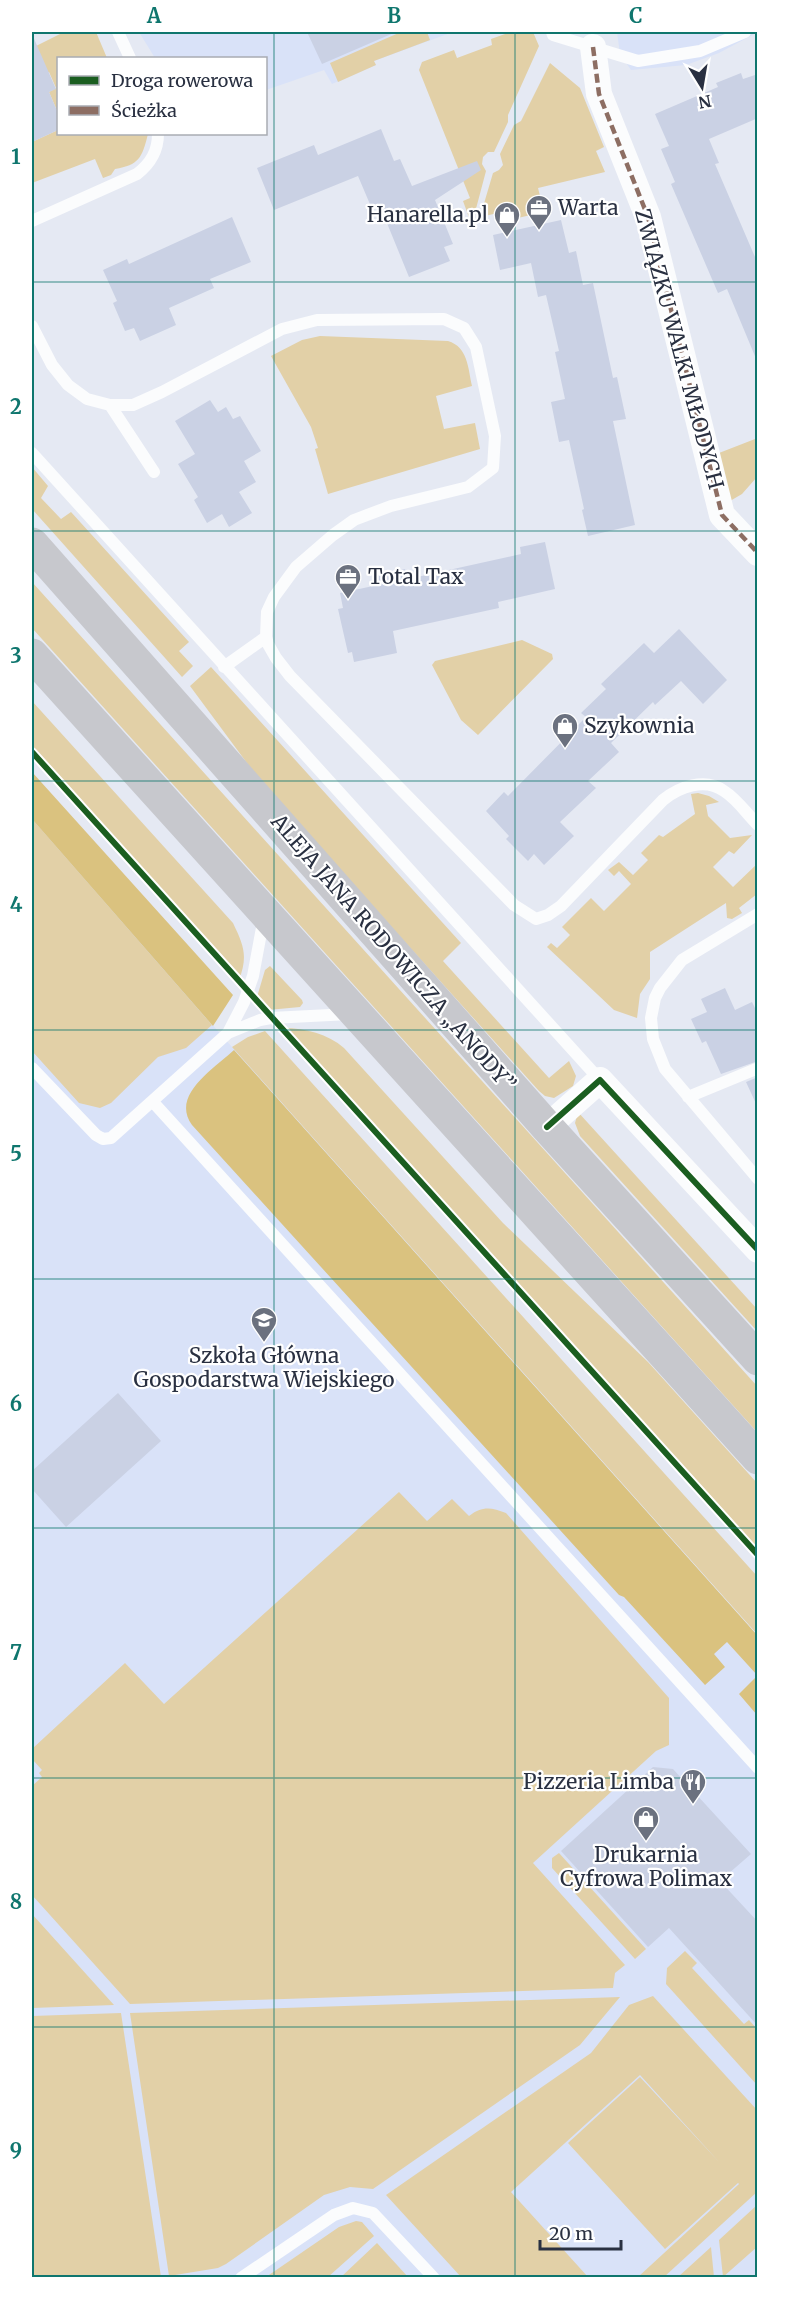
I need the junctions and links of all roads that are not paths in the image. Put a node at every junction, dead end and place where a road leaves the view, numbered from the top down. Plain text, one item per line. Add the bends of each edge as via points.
1 (118, 32) edge
2 (552, 32) edge
3 (745, 32) edge
4 (593, 39) edge
5 (130, 57) edge
6 (158, 135) edge
7 (32, 221) edge
8 (32, 326) edge
9 (110, 405) junction
10 (32, 453) edge
11 (154, 472) dead end
12 (32, 544) edge
13 (758, 553) edge
14 (266, 637) junction
15 (32, 655) edge
16 (224, 668) junction
17 (758, 825) edge
18 (265, 912) junction
19 (758, 914) edge
20 (357, 1014) junction
21 (228, 1033) junction
22 (32, 1068) edge
23 (756, 1069) edge
24 (600, 1080) junction
25 (688, 1097) junction
26 (153, 1102) junction
27 (547, 1127) junction
28 (758, 1179) edge
29 (758, 1250) edge
30 (758, 1359) edge
31 (758, 1458) edge
32 (758, 1768) edge
33 (241, 2277) edge
34 (434, 2277) edge

1 - 5 lane
2 - 4 lane
3 - 4 lane via 700,51 638,61
4 - 13 street, ZWIĄZKU WALKI MŁODYCH via 599,94 648,217 722,514
6 - 7 lane via 151,161 137,174
8 - 9 lane via 52,366 68,385 87,399
9 - 11 lane
9 - 14 lane via 133,405 282,329 317,320 444,319 464,328 471,337 495,436 493,468 468,487 391,506 354,520 333,535 296,567 274,597 267,612
10 - 16 lane
12 - 27 main road, ALEJA JANA RODOWICZA „ANODY”
14 - 16 lane
14 - 17 lane via 276,658 297,683 514,905 536,919 561,906 673,792 712,786 724,791
15 - 18 main road
16 - 24 lane
18 - 20 main road
18 - 21 lane via 253,976
19 - 25 lane via 682,960 655,998 651,1025 656,1049 665,1069
20 - 21 lane via 271,1018
20 - 31 main road
21 - 26 lane
22 - 26 lane via 103,1139 118,1134
23 - 25 lane
24 - 27 street
24 - 29 street
25 - 28 lane
26 - 32 lane
27 - 30 main road, ALEJA JANA RODOWICZA „ANODY”
33 - 34 lane via 333,2215 352,2208 367,2210 384,2222

